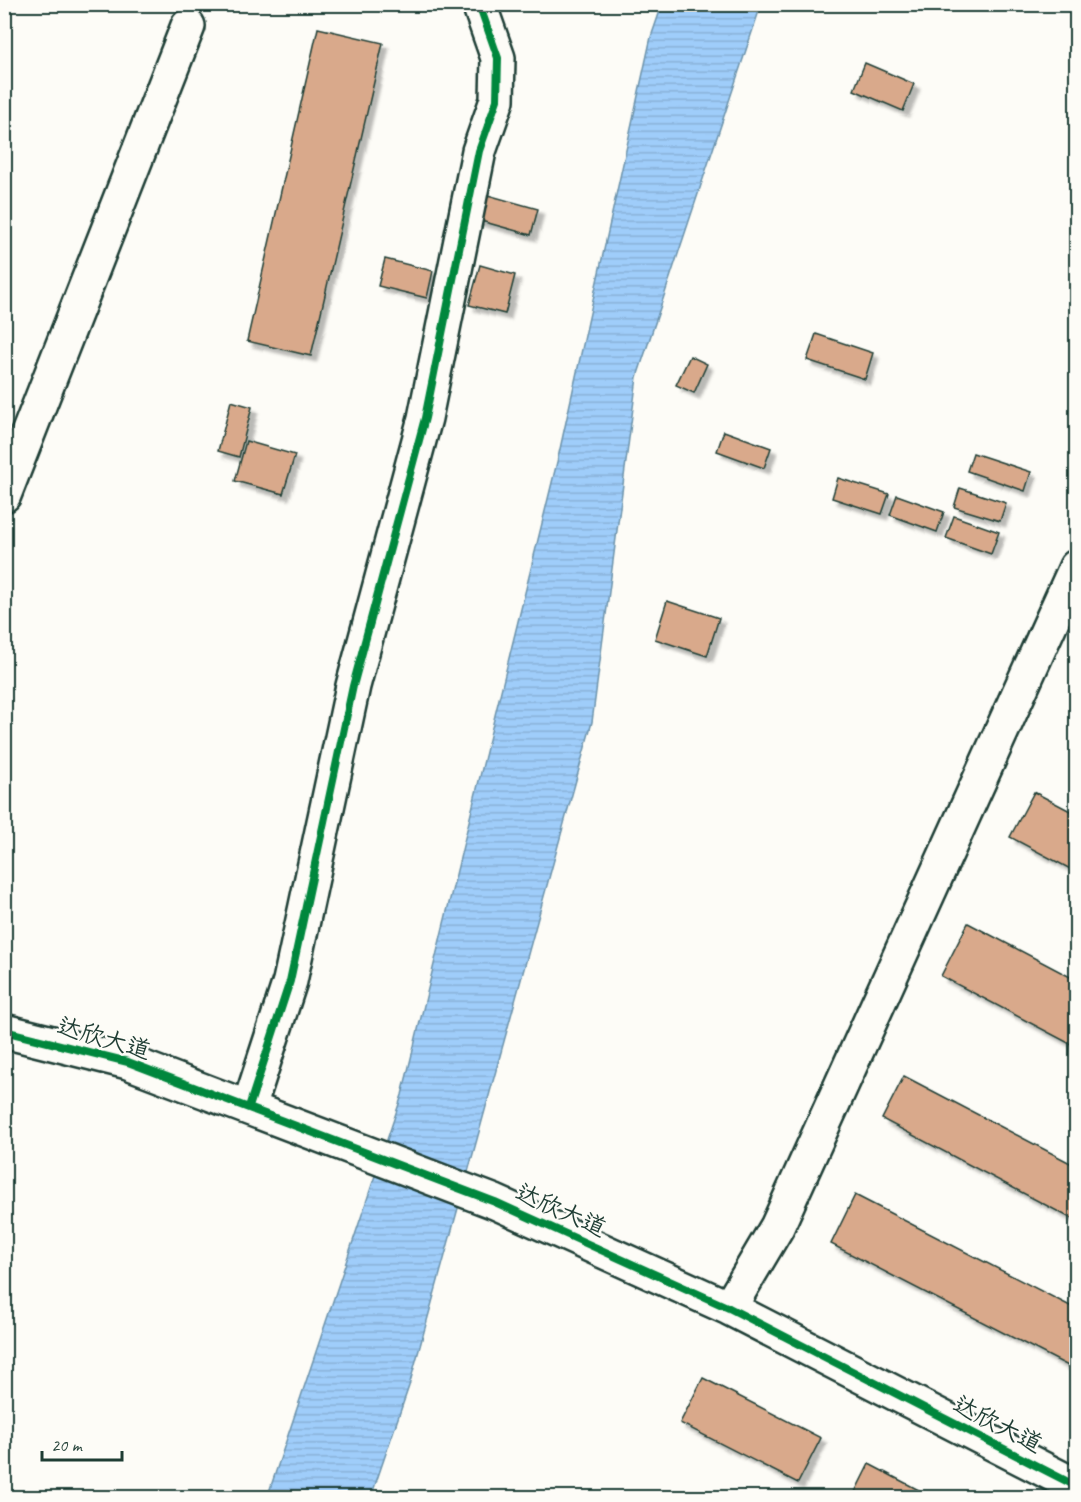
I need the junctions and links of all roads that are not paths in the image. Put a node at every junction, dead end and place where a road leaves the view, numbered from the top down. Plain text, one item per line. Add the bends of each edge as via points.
1 (479, 4) edge
2 (188, 26) dead end
3 (4, 495) edge
4 (1077, 567) edge
5 (4, 1031) edge
6 (249, 1107) junction
7 (729, 1308) junction
8 (1077, 1486) edge

1 - 6 street via 498,58 497,99 479,152 424,418 352,686 290,981
2 - 3 street
4 - 7 street via 777,1227
5 - 6 street, 达欣大道 via 128,1062
6 - 7 street, 达欣大道 via 495,1202
7 - 8 street, 达欣大道

